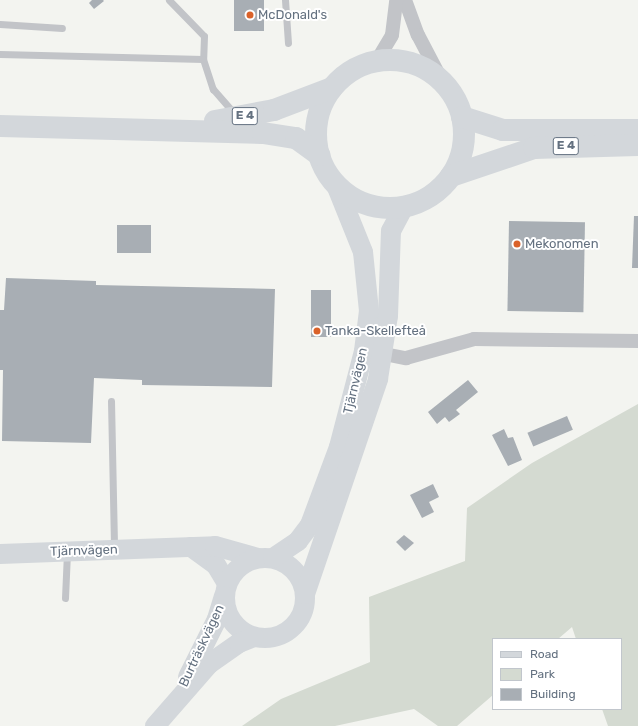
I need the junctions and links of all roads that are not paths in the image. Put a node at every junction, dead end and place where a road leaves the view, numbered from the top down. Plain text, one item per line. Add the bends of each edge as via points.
1 (169, 0) edge
2 (285, 0) edge
3 (396, 0) edge
4 (405, 0) edge
5 (0, 24) edge
6 (62, 28) dead end
7 (288, 43) dead end
8 (0, 54) edge
9 (204, 59) junction
10 (376, 62) junction
11 (442, 81) junction
12 (332, 88) junction
13 (462, 117) junction
14 (238, 118) junction
15 (0, 126) edge
16 (155, 130) junction
17 (638, 130) edge
18 (638, 145) edge
19 (319, 155) junction
20 (451, 176) junction
21 (336, 185) junction
22 (404, 207) junction
23 (638, 341) edge
24 (374, 352) junction
25 (111, 401) dead end
26 (191, 547) junction
27 (114, 550) junction
28 (67, 552) junction
29 (0, 554) edge
30 (266, 558) junction
31 (226, 590) junction
32 (305, 594) junction
33 (65, 598) dead end
34 (254, 637) junction
35 (179, 695) junction
36 (156, 726) edge

1 - 9 lane via 204,36
2 - 7 lane
3 - 10 street via 392,35
4 - 11 street via 418,35
5 - 6 lane
8 - 9 lane
9 - 14 lane via 213,89
10 - 11 highway via 411,64
10 - 12 highway via 356,68
11 - 13 highway via 454,98
12 - 14 highway, E 4 via 296,104
12 - 19 highway via 318,120
13 - 17 highway, E 4 via 503,130
13 - 20 highway via 463,148
14 - 16 highway, E 4
15 - 16 highway, E 4
16 - 19 highway, E 4 via 283,135 296,138
18 - 20 highway, E 4 via 534,148
19 - 21 highway
20 - 22 highway via 431,196
21 - 22 highway via 363,203 383,208
21 - 24 main road, Tjärnvägen via 363,252
22 - 24 main road, Tjärnvägen via 390,231 388,316
23 - 24 street via 474,339 425,355 406,358
24 - 30 main road, Tjärnvägen via 310,525 298,541
24 - 32 main road, Tjärnvägen via 363,428 329,517
25 - 27 lane
26 - 27 main road, Tjärnvägen
26 - 30 main road, Tjärnvägen via 215,546
26 - 31 main road via 216,565
27 - 28 main road, Tjärnvägen
28 - 29 main road, Tjärnvägen
28 - 33 lane
30 - 31 main road via 239,566
30 - 32 main road via 292,568 301,580
31 - 34 main road via 226,610 232,622
31 - 35 main road, Burträskvägen via 217,618
32 - 34 main road via 301,616 291,628 270,638
34 - 35 main road, Burträskvägen via 221,653
35 - 36 main road, Burträskvägen

